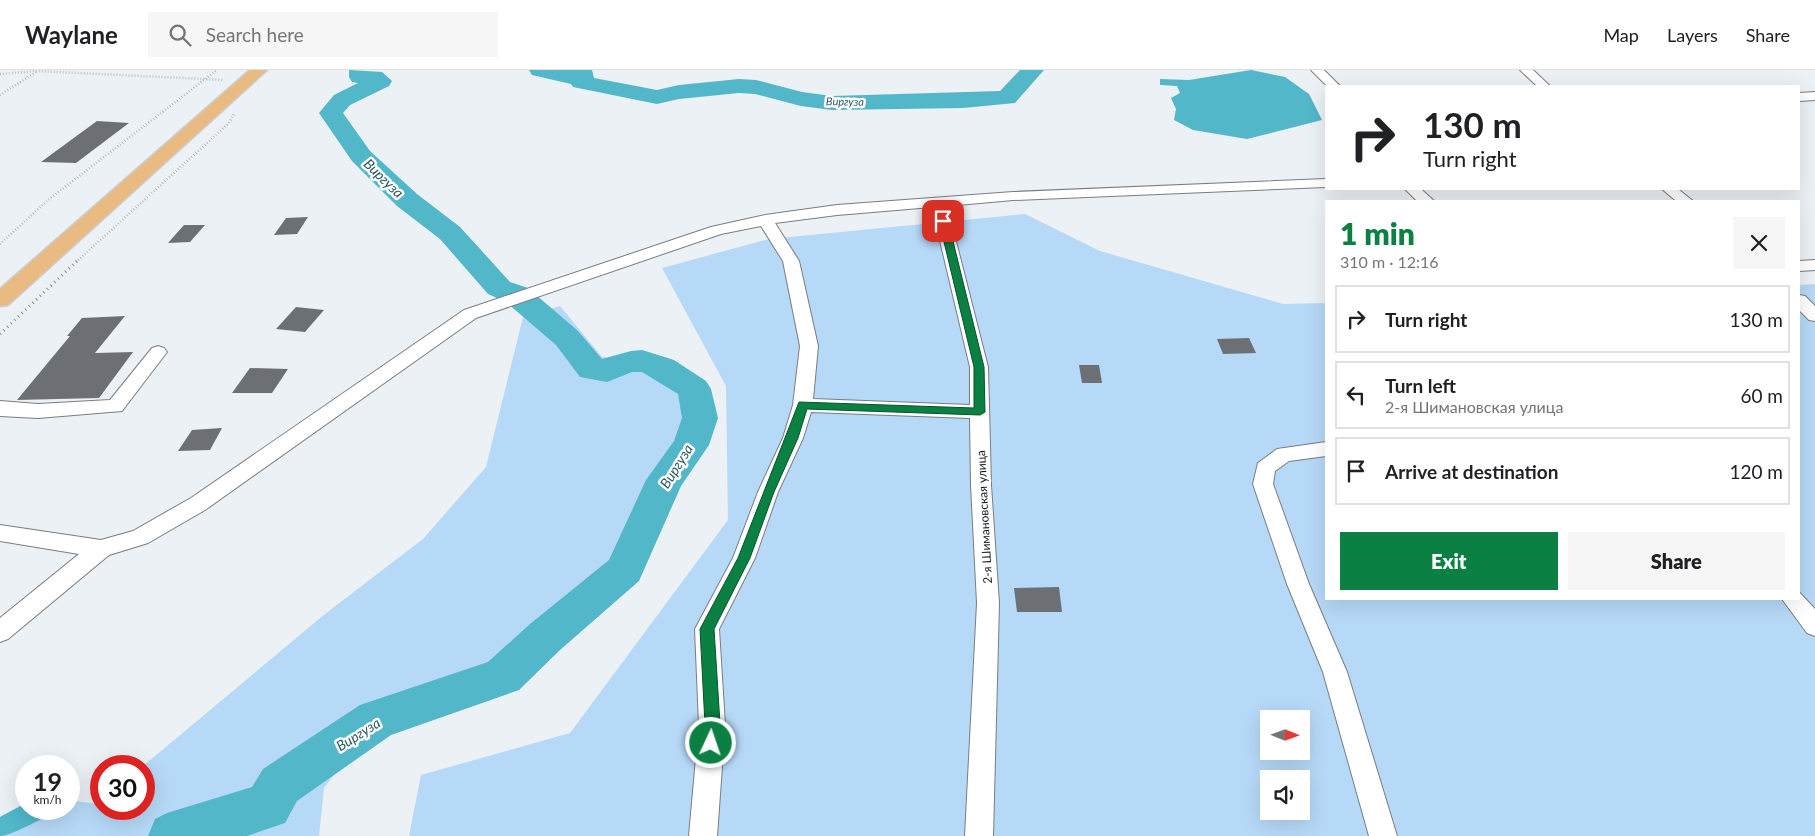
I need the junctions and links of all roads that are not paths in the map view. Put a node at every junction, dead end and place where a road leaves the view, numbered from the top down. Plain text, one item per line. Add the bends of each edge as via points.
1 (1317, 70) edge
2 (1526, 70) edge
3 (253, 76) edge
4 (1333, 85) edge
5 (1543, 85) edge
6 (1815, 96) edge
7 (1800, 97) edge
8 (1325, 182) edge
9 (1413, 190) edge
10 (1670, 190) edge
11 (1425, 200) edge
12 (1684, 200) edge
13 (939, 202) junction
14 (765, 220) junction
15 (1815, 265) edge
16 (1800, 266) edge
17 (0, 300) edge
18 (1800, 301) edge
19 (1815, 316) edge
20 (158, 352) dead end
21 (803, 405) junction
22 (0, 408) edge
23 (980, 412) junction
24 (1325, 448) edge
25 (0, 533) edge
26 (101, 549) junction
27 (1794, 600) edge
28 (1815, 626) edge
29 (0, 632) edge
30 (703, 836) edge
31 (979, 836) edge
32 (1383, 836) edge

1 - 4 street
2 - 5 street
3 - 17 main road
6 - 7 street
8 - 13 street
9 - 11 street
10 - 12 street
13 - 14 street via 837,210
13 - 23 street, 2-я Шимановская улица via 979,367
14 - 21 street via 791,261 809,346
14 - 26 street via 717,230 470,314 198,504 140,537
15 - 16 street
18 - 19 street
20 - 22 street via 115,406 38,411
21 - 23 street
21 - 30 street via 744,558 707,629 712,724
23 - 31 street, 2-я Шимановская улица via 988,603
24 - 32 street via 1284,454 1265,468 1263,484 1298,584 1335,672
25 - 26 street
26 - 29 street
27 - 28 street

